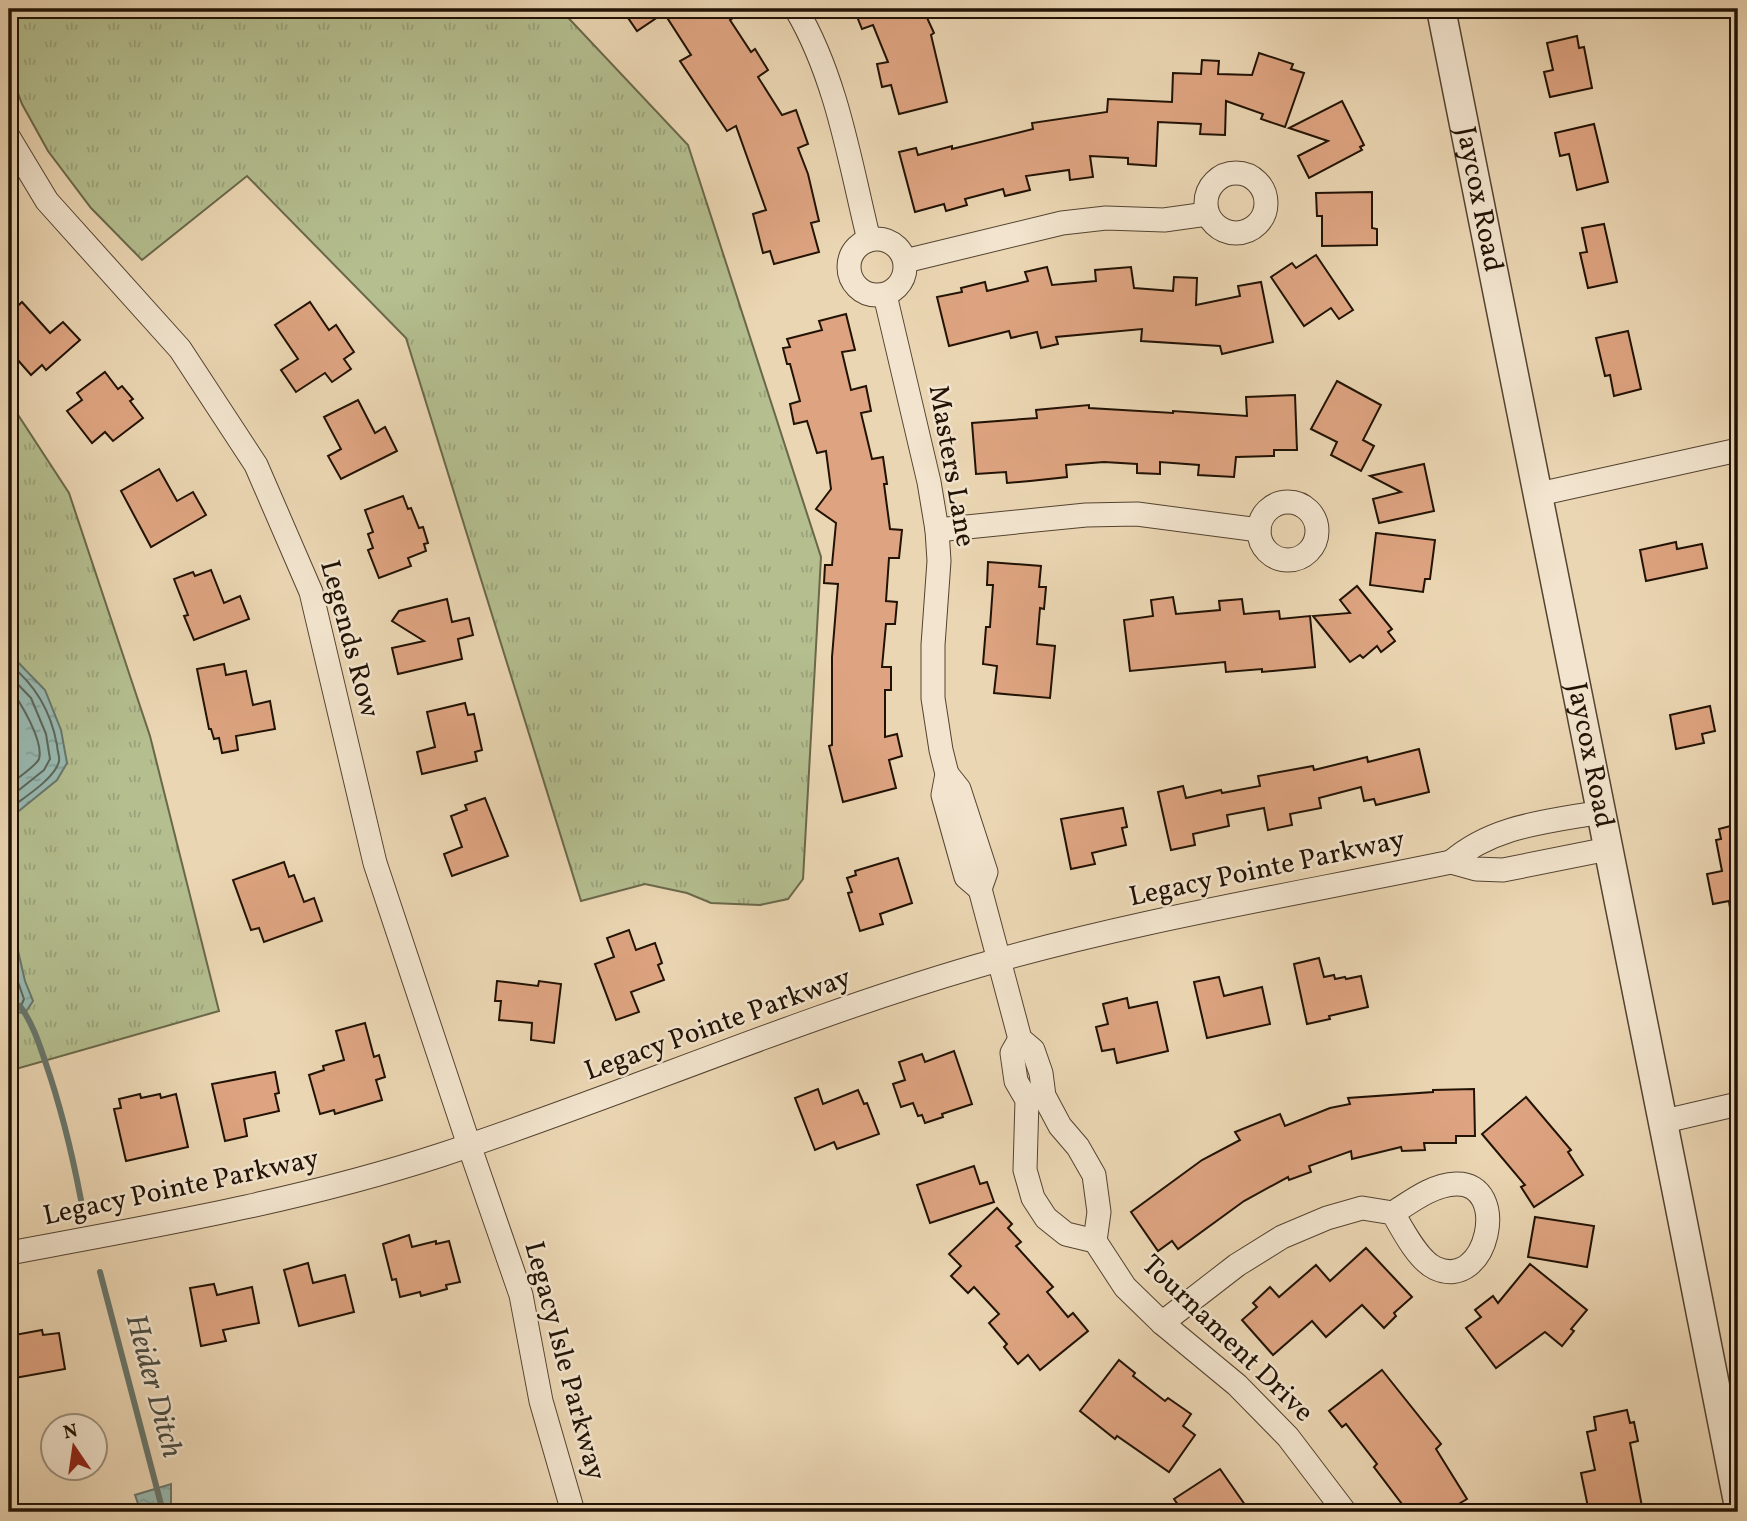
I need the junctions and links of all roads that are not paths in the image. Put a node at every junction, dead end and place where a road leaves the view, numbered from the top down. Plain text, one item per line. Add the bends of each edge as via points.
1 (796, 9) edge
2 (1441, 9) edge
3 (9, 138) edge
4 (1208, 214) dead end
5 (869, 240) junction
6 (905, 261) junction
7 (885, 295) junction
8 (1738, 450) edge
9 (1539, 494) junction
10 (937, 530) junction
11 (1259, 530) dead end
12 (1601, 812) junction
13 (1608, 849) junction
14 (1451, 862) junction
15 (999, 960) junction
16 (1035, 1098) junction
17 (1738, 1104) edge
18 (1665, 1121) junction
19 (469, 1145) junction
20 (1393, 1213) dead end
21 (1095, 1241) junction
22 (9, 1253) edge
23 (1162, 1323) junction
24 (1738, 1502) edge
25 (573, 1512) edge
26 (1345, 1512) edge

1 - 5 street via 836,104
2 - 9 street, Jaycox Road
3 - 19 street, Legends Row via 47,201 180,349 256,465 311,592 375,863
4 - 6 street via 1062,223
5 - 6 street via 896,246
5 - 7 street via 854,252 849,270 865,293
6 - 7 street via 904,278
7 - 10 street, Masters Lane
8 - 9 street
9 - 12 street, Jaycox Road
10 - 11 street via 1137,514
10 - 15 street, Masters Lane via 933,698 947,774 943,796 964,834 966,877 980,889
12 - 13 street, Jaycox Road
12 - 14 street, Legacy Pointe Parkway via 1496,833 1469,846
13 - 14 street, Legacy Pointe Parkway via 1503,870
13 - 18 street, Jaycox Road
14 - 15 street, Legacy Pointe Parkway via 1119,930
15 - 16 street via 1020,1039 1012,1054 1016,1081
15 - 19 street, Legacy Pointe Parkway via 861,1003
16 - 21 street via 1078,1147 1094,1175 1099,1212
16 - 21 street via 1024,1170 1033,1198 1046,1218 1066,1234
17 - 18 street
18 - 24 street, Jaycox Road
19 - 22 street, Legacy Pointe Parkway via 248,1208
19 - 25 street, Legacy Isle Parkway via 522,1295 541,1401
20 - 23 street via 1362,1208 1282,1237
21 - 23 street, Tournament Drive via 1125,1287
23 - 26 street, Tournament Drive via 1237,1385 1288,1437

